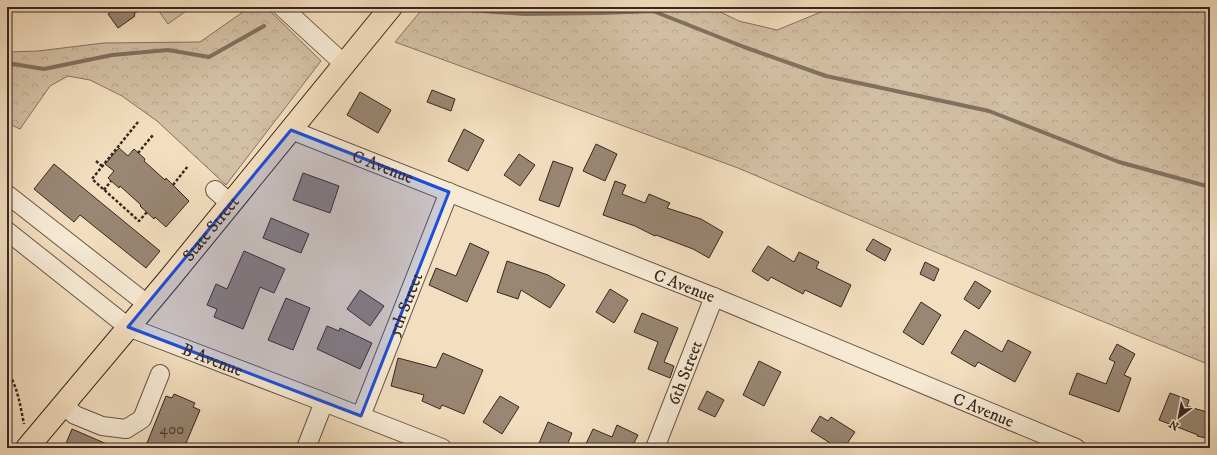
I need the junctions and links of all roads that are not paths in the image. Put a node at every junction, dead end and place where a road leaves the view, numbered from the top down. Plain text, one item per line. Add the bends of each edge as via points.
1 (282, 7) edge
2 (391, 7) edge
3 (344, 64) junction
4 (291, 130) junction
5 (449, 192) junction
6 (7, 196) edge
7 (7, 231) edge
8 (89, 259) junction
9 (71, 282) junction
10 (714, 297) junction
11 (147, 304) junction
12 (128, 327) junction
13 (160, 374) dead end
14 (324, 402) junction
15 (63, 405) junction
16 (361, 416) junction
17 (28, 447) edge
18 (306, 448) edge
19 (442, 448) edge
20 (655, 448) edge
21 (1076, 448) edge

1 - 3 street
2 - 3 main road, State Street
3 - 4 main road, State Street
4 - 5 street, C Avenue
4 - 11 main road, State Street via 223,197
5 - 10 street, C Avenue
5 - 16 street, 5th Street
6 - 8 street
7 - 9 street, B Avenue
8 - 9 street
8 - 11 street
9 - 12 street, B Avenue
10 - 20 street, 6th Street
10 - 21 street, C Avenue
11 - 12 main road, State Street
12 - 14 street, B Avenue
12 - 15 main road, State Street
13 - 15 street via 142,419 126,428 102,426 75,416
14 - 16 street, B Avenue
14 - 18 street
15 - 17 main road, State Street
16 - 19 street, B Avenue

